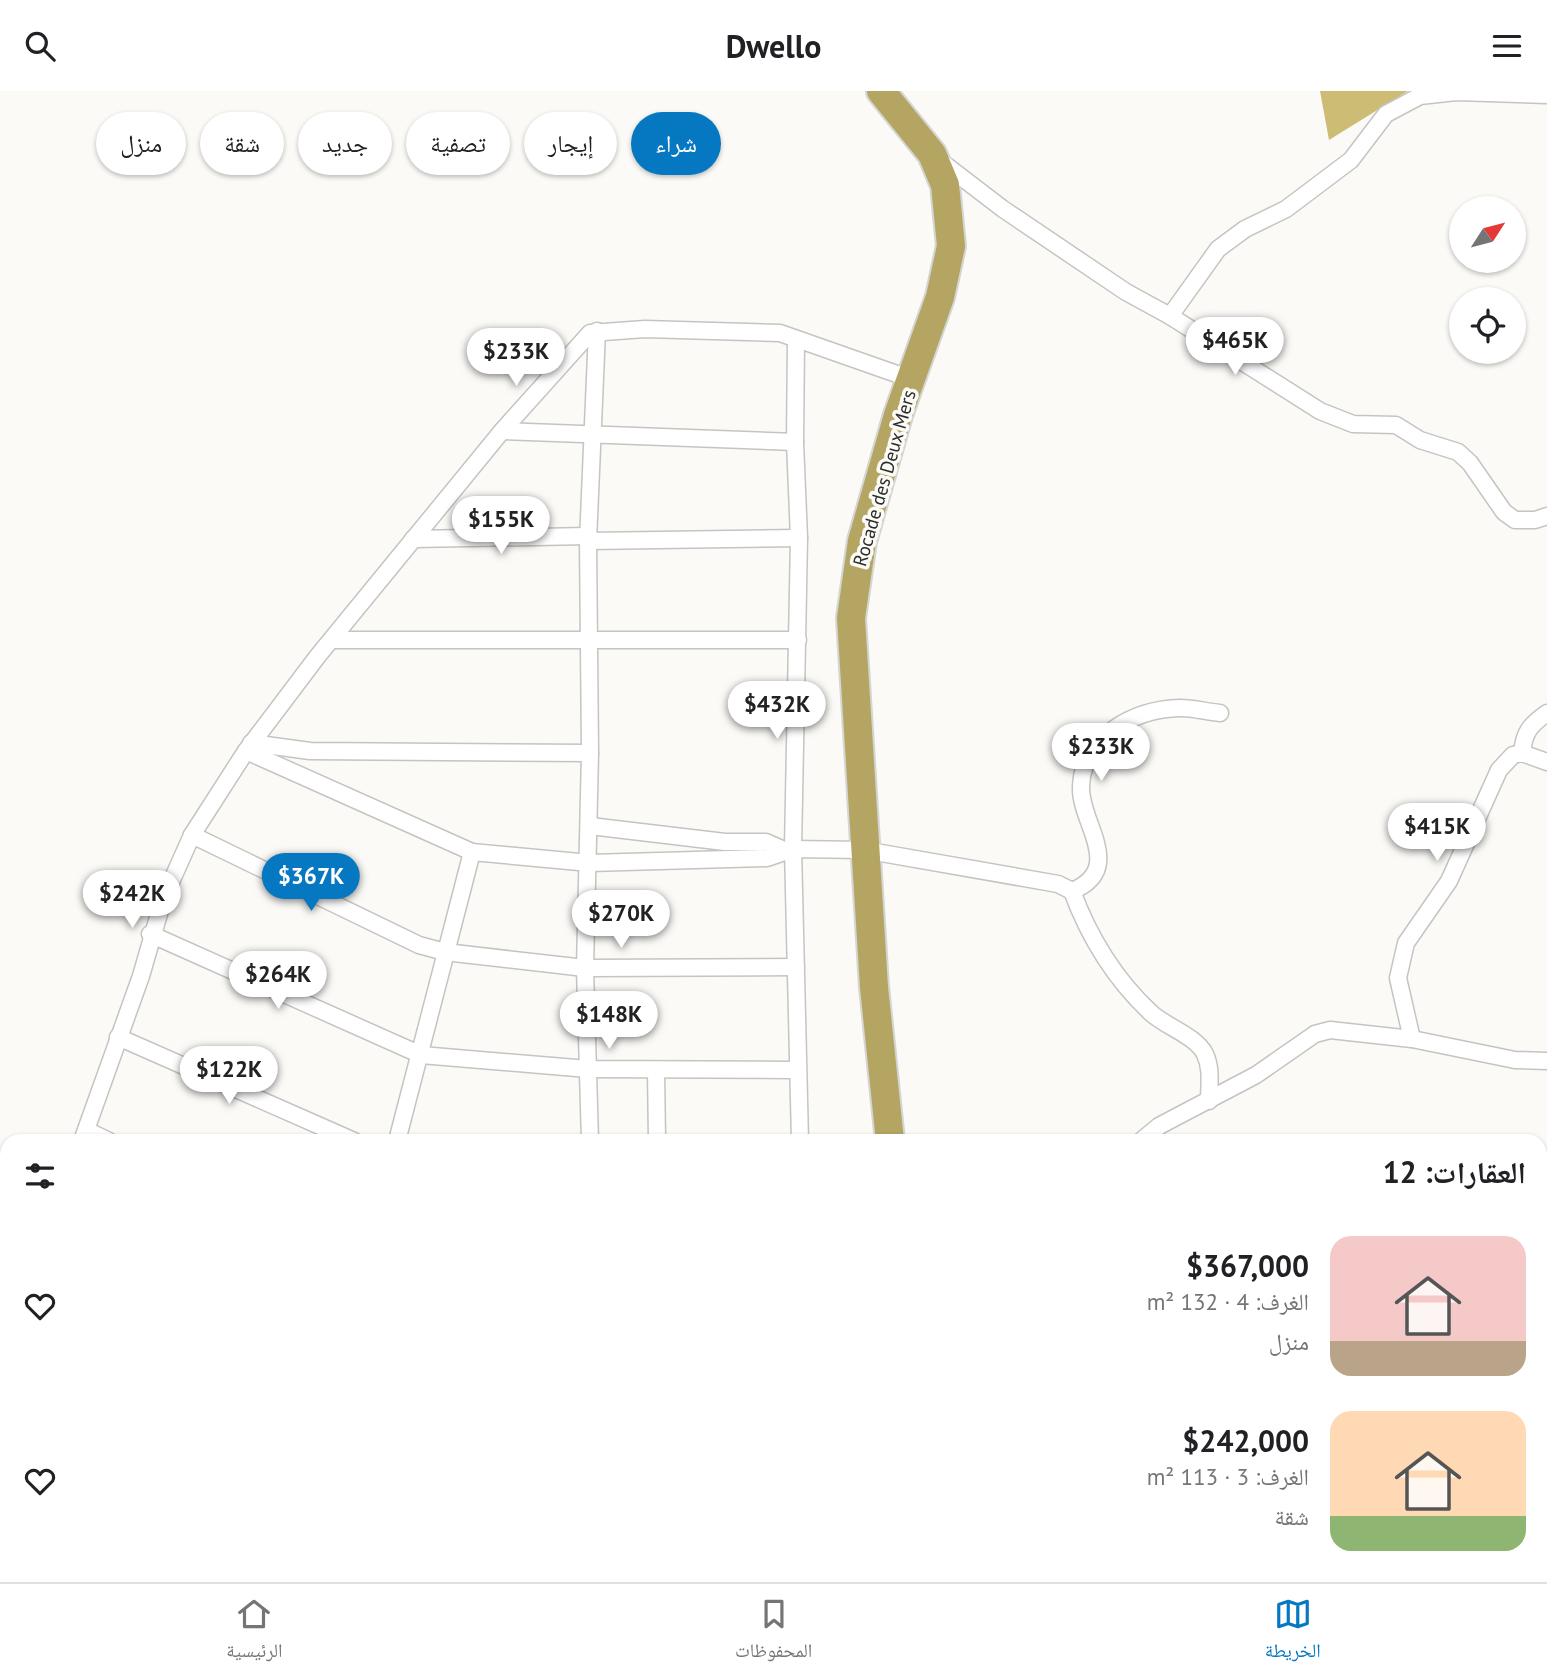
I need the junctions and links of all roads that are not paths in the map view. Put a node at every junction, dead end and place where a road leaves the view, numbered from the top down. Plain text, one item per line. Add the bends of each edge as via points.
1 (881, 91) edge
2 (1547, 95) edge
3 (932, 154) junction
4 (1171, 316) junction
5 (597, 331) junction
6 (796, 340) junction
7 (911, 379) junction
8 (502, 431) junction
9 (594, 436) junction
10 (795, 442) junction
11 (1547, 516) edge
12 (799, 538) junction
13 (413, 539) junction
14 (588, 539) junction
15 (332, 640) junction
16 (798, 640) junction
17 (591, 642) junction
18 (1220, 713) dead end
19 (1547, 713) edge
20 (248, 747) junction
21 (590, 753) junction
22 (1522, 753) junction
23 (1547, 762) edge
24 (590, 826) junction
25 (192, 835) junction
26 (788, 850) junction
27 (864, 850) junction
28 (472, 852) junction
29 (590, 863) junction
30 (1072, 891) junction
31 (150, 934) junction
32 (445, 952) junction
33 (796, 967) junction
34 (585, 968) junction
35 (118, 1037) junction
36 (1412, 1039) junction
37 (421, 1055) junction
38 (1547, 1061) edge
39 (588, 1069) junction
40 (796, 1070) junction
41 (656, 1071) junction
42 (1209, 1101) junction
43 (85, 1134) edge
44 (338, 1134) edge
45 (399, 1134) edge
46 (590, 1134) edge
47 (656, 1134) edge
48 (800, 1134) edge
49 (889, 1134) edge
50 (1149, 1134) edge

1 - 3 highway, Rocade des Deux Mers
2 - 4 street via 1456,92 1420,96 1386,114 1351,160 1286,209 1245,229 1218,249
3 - 4 street via 1003,209 1126,292
3 - 7 highway, Rocade des Deux Mers via 945,185 951,246 940,297
4 - 11 street via 1339,421 1396,425 1420,440 1458,452 1515,520
5 - 6 street via 764,332
5 - 8 street via 584,338
5 - 9 street
6 - 7 street
6 - 10 street
7 - 27 highway, Rocade des Deux Mers via 862,541 851,618
8 - 9 street
8 - 13 street
9 - 10 street
9 - 14 street
10 - 12 street
12 - 14 street
12 - 16 street
13 - 14 street
13 - 15 street
14 - 17 street
15 - 17 street
15 - 20 street
16 - 17 street
16 - 26 street
17 - 21 street
18 - 30 street via 1180,708 1151,711 1130,717 1094,747 1080,788 1096,839 1097,865 1083,887
19 - 22 street via 1524,735
20 - 21 street
20 - 25 street
20 - 28 street
21 - 24 street
22 - 23 street
22 - 36 street via 1513,755 1499,770 1449,881 1406,943 1398,978
24 - 26 street via 725,842 766,842
24 - 29 street
25 - 31 street
25 - 32 street via 419,945
26 - 27 street
26 - 29 street via 767,858
26 - 33 street
27 - 30 street via 1058,884
27 - 49 highway, Rocade des Deux Mers
28 - 29 street
28 - 32 street
29 - 34 street
30 - 42 street via 1085,925 1108,963 1150,1013 1203,1051 1210,1068
31 - 35 street via 141,976
31 - 37 street
32 - 34 street
32 - 37 street
33 - 34 street
33 - 40 street
34 - 39 street
35 - 43 street
35 - 44 street
36 - 38 street via 1515,1060
36 - 42 street via 1347,1030 1315,1034
37 - 39 street
37 - 45 street
39 - 41 street
39 - 46 street
40 - 41 street
40 - 48 street
41 - 47 street
42 - 50 street

